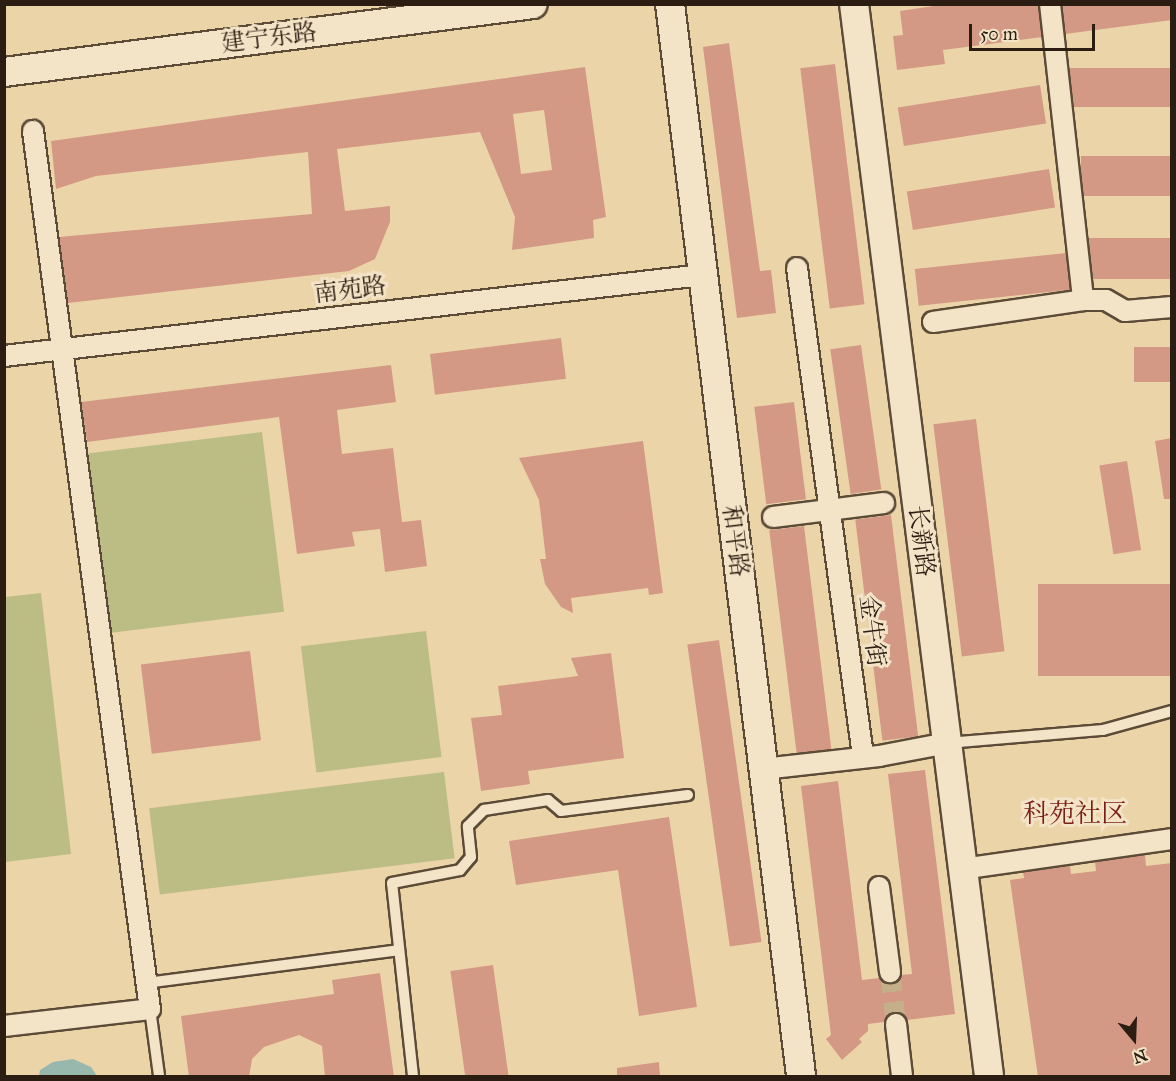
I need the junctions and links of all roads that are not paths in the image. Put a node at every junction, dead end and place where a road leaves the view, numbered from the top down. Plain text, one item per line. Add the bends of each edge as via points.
1 (533, 4) edge
2 (670, 4) edge
3 (854, 4) edge
4 (1050, 4) edge
5 (4, 72) edge
6 (33, 131) dead end
7 (796, 268) dead end
8 (702, 275) junction
9 (1083, 300) junction
10 (1172, 307) edge
11 (933, 322) dead end
12 (60, 350) junction
13 (4, 356) edge
14 (884, 502) dead end
15 (831, 510) junction
16 (773, 518) dead end
17 (1172, 711) edge
18 (946, 743) junction
19 (863, 758) junction
20 (763, 769) junction
21 (688, 795) dead end
22 (1172, 839) edge
23 (962, 869) junction
24 (879, 887) dead end
25 (399, 950) junction
26 (890, 972) tunnel mouth
27 (146, 983) junction
28 (150, 1009) junction
29 (896, 1024) tunnel mouth
30 (4, 1026) edge
31 (159, 1077) edge
32 (413, 1077) edge
33 (801, 1077) edge
34 (902, 1077) edge
35 (989, 1077) edge

1 - 5 street, 建宁东路
2 - 8 street, 和平路
3 - 18 street, 长新路
4 - 9 street
6 - 12 street
7 - 15 street, 金牛街
8 - 12 street, 南苑路
8 - 20 street, 和平路
9 - 10 street via 1106,300 1125,310
9 - 11 street
12 - 13 street, 南苑路
12 - 27 street
14 - 15 street
15 - 16 street
15 - 19 street, 金牛街
17 - 18 lane via 1103,730
18 - 19 street
18 - 23 street, 长新路
19 - 20 street
20 - 33 street, 和平路
21 - 25 lane via 561,811 548,800 484,810 468,826 471,857 460,870 392,883
22 - 23 street
23 - 35 street, 长新路
24 - 26 street
25 - 27 lane
25 - 32 lane
27 - 28 street
28 - 30 street
28 - 31 lane
29 - 34 street

